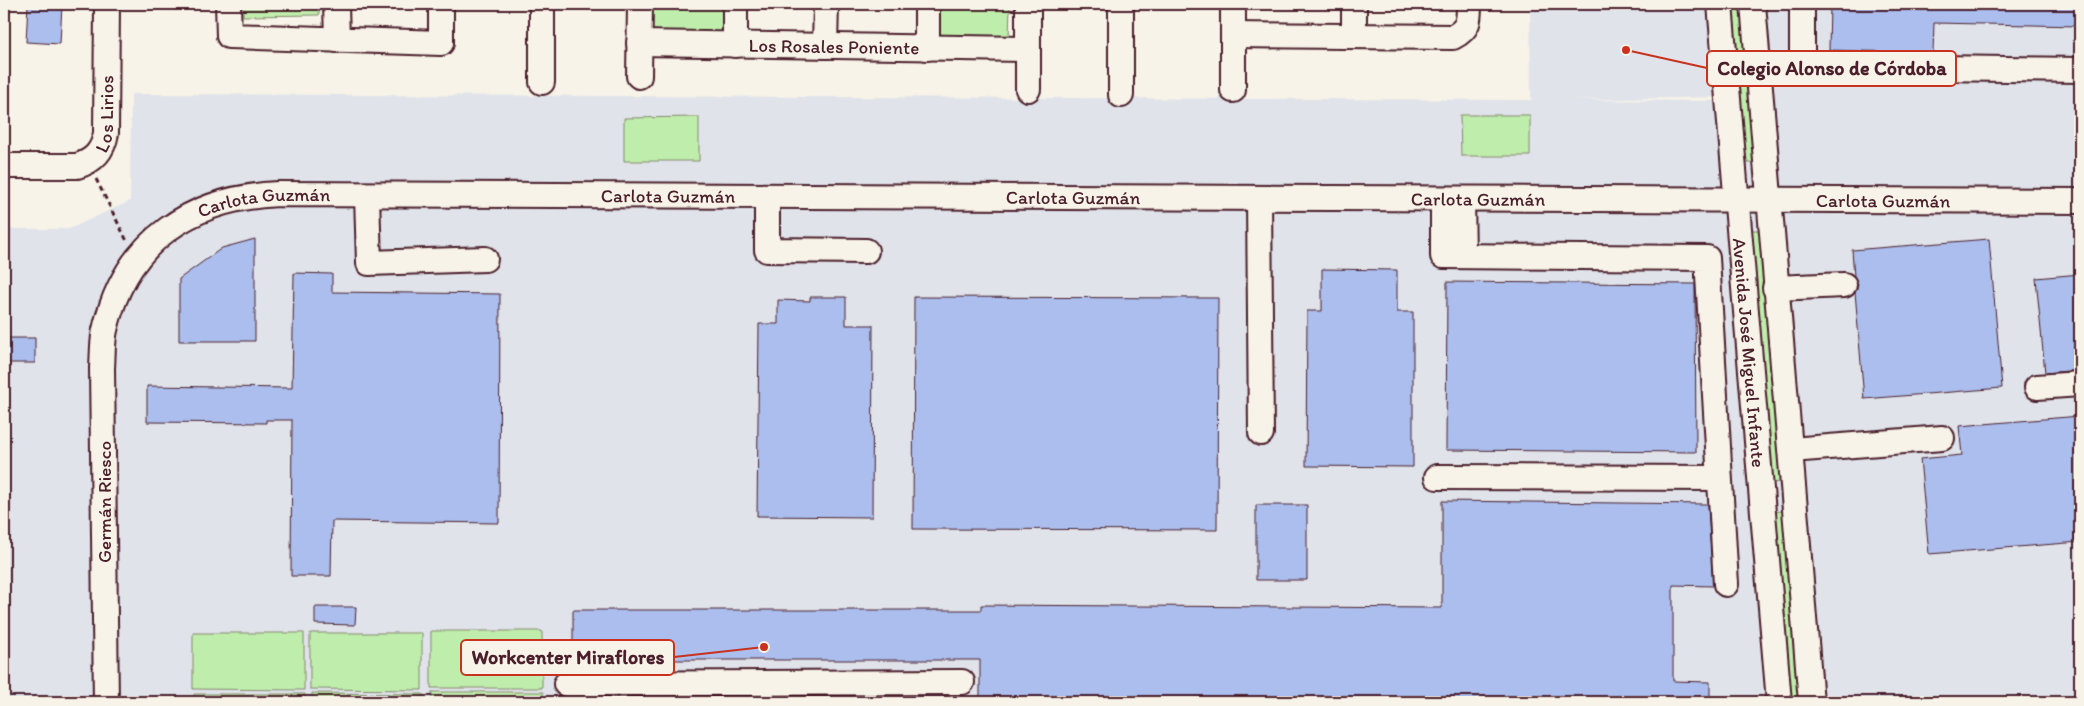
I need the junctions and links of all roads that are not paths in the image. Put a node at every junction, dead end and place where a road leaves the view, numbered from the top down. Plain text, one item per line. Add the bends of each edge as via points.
1 (107, 4) edge
2 (228, 4) edge
3 (336, 4) edge
4 (441, 4) edge
5 (542, 4) edge
6 (640, 4) edge
7 (734, 4) edge
8 (826, 4) edge
9 (927, 4) edge
10 (1028, 4) edge
11 (1121, 4) edge
12 (1233, 4) edge
13 (1354, 4) edge
14 (1469, 4) edge
15 (1720, 4) edge
16 (1753, 4) edge
17 (1802, 4) edge
18 (1234, 35) junction
19 (1354, 36) junction
20 (337, 40) junction
21 (639, 43) junction
22 (735, 45) junction
23 (825, 46) junction
24 (927, 48) junction
25 (1028, 49) junction
26 (2080, 70) edge
27 (639, 76) dead end
28 (542, 82) dead end
29 (1028, 89) dead end
30 (1233, 90) dead end
31 (1121, 96) dead end
32 (4, 166) edge
33 (367, 195) junction
34 (767, 196) junction
35 (1259, 198) junction
36 (1453, 199) junction
37 (1736, 200) junction
38 (1769, 200) junction
39 (2080, 201) edge
40 (866, 251) dead end
41 (485, 259) dead end
42 (1844, 285) dead end
43 (1776, 288) junction
44 (112, 303) joint
45 (2080, 384) edge
46 (2037, 388) dead end
47 (1261, 433) dead end
48 (1942, 438) dead end
49 (1791, 450) junction
50 (1437, 477) dead end
51 (1719, 478) junction
52 (1795, 501) junction
53 (1762, 502) junction
54 (1726, 584) dead end
55 (962, 682) dead end
56 (566, 684) dead end
57 (839, 692) edge
58 (683, 693) edge
59 (106, 702) edge
60 (1779, 702) edge
61 (1811, 702) edge

1 - 32 street, Los Lirios via 106,134 102,147 94,158 78,166
2 - 20 street via 229,36
3 - 20 street
4 - 20 street via 441,43
5 - 28 street
6 - 21 street
7 - 22 street
8 - 23 street
9 - 24 street
10 - 25 street
11 - 31 street
12 - 18 street
13 - 19 street
14 - 19 street via 1469,21 1464,32 1453,37
15 - 37 street, Avenida José Miguel Infante
16 - 38 street, Avenida José Miguel Infante
17 - 26 street via 1802,66
18 - 19 street
18 - 30 street
21 - 22 street, Los Rosales Poniente
21 - 27 street
22 - 23 street, Los Rosales Poniente
23 - 24 street, Los Rosales Poniente
24 - 25 street, Los Rosales Poniente
25 - 29 street
33 - 34 street, Carlota Guzmán
33 - 41 street via 369,263
33 - 44 street, Carlota Guzmán via 269,194 224,201 188,215 160,234 136,259
34 - 35 street, Carlota Guzmán
34 - 40 street via 767,250
35 - 36 street, Carlota Guzmán
35 - 47 street
36 - 37 street, Carlota Guzmán
36 - 51 street via 1463,256 1706,258
37 - 38 street, Carlota Guzmán
37 - 53 street, Avenida José Miguel Infante
38 - 39 street, Carlota Guzmán
38 - 43 street, Avenida José Miguel Infante
42 - 43 street
43 - 49 street, Avenida José Miguel Infante
44 - 59 street, Germán Riesco via 105,328 102,368
45 - 46 street
48 - 49 street
49 - 52 street, Avenida José Miguel Infante
50 - 51 street
51 - 54 street
52 - 53 street via 1778,494
52 - 61 street, Avenida José Miguel Infante
53 - 60 street, Avenida José Miguel Infante
55 - 57 street
56 - 58 street
57 - 58 street

